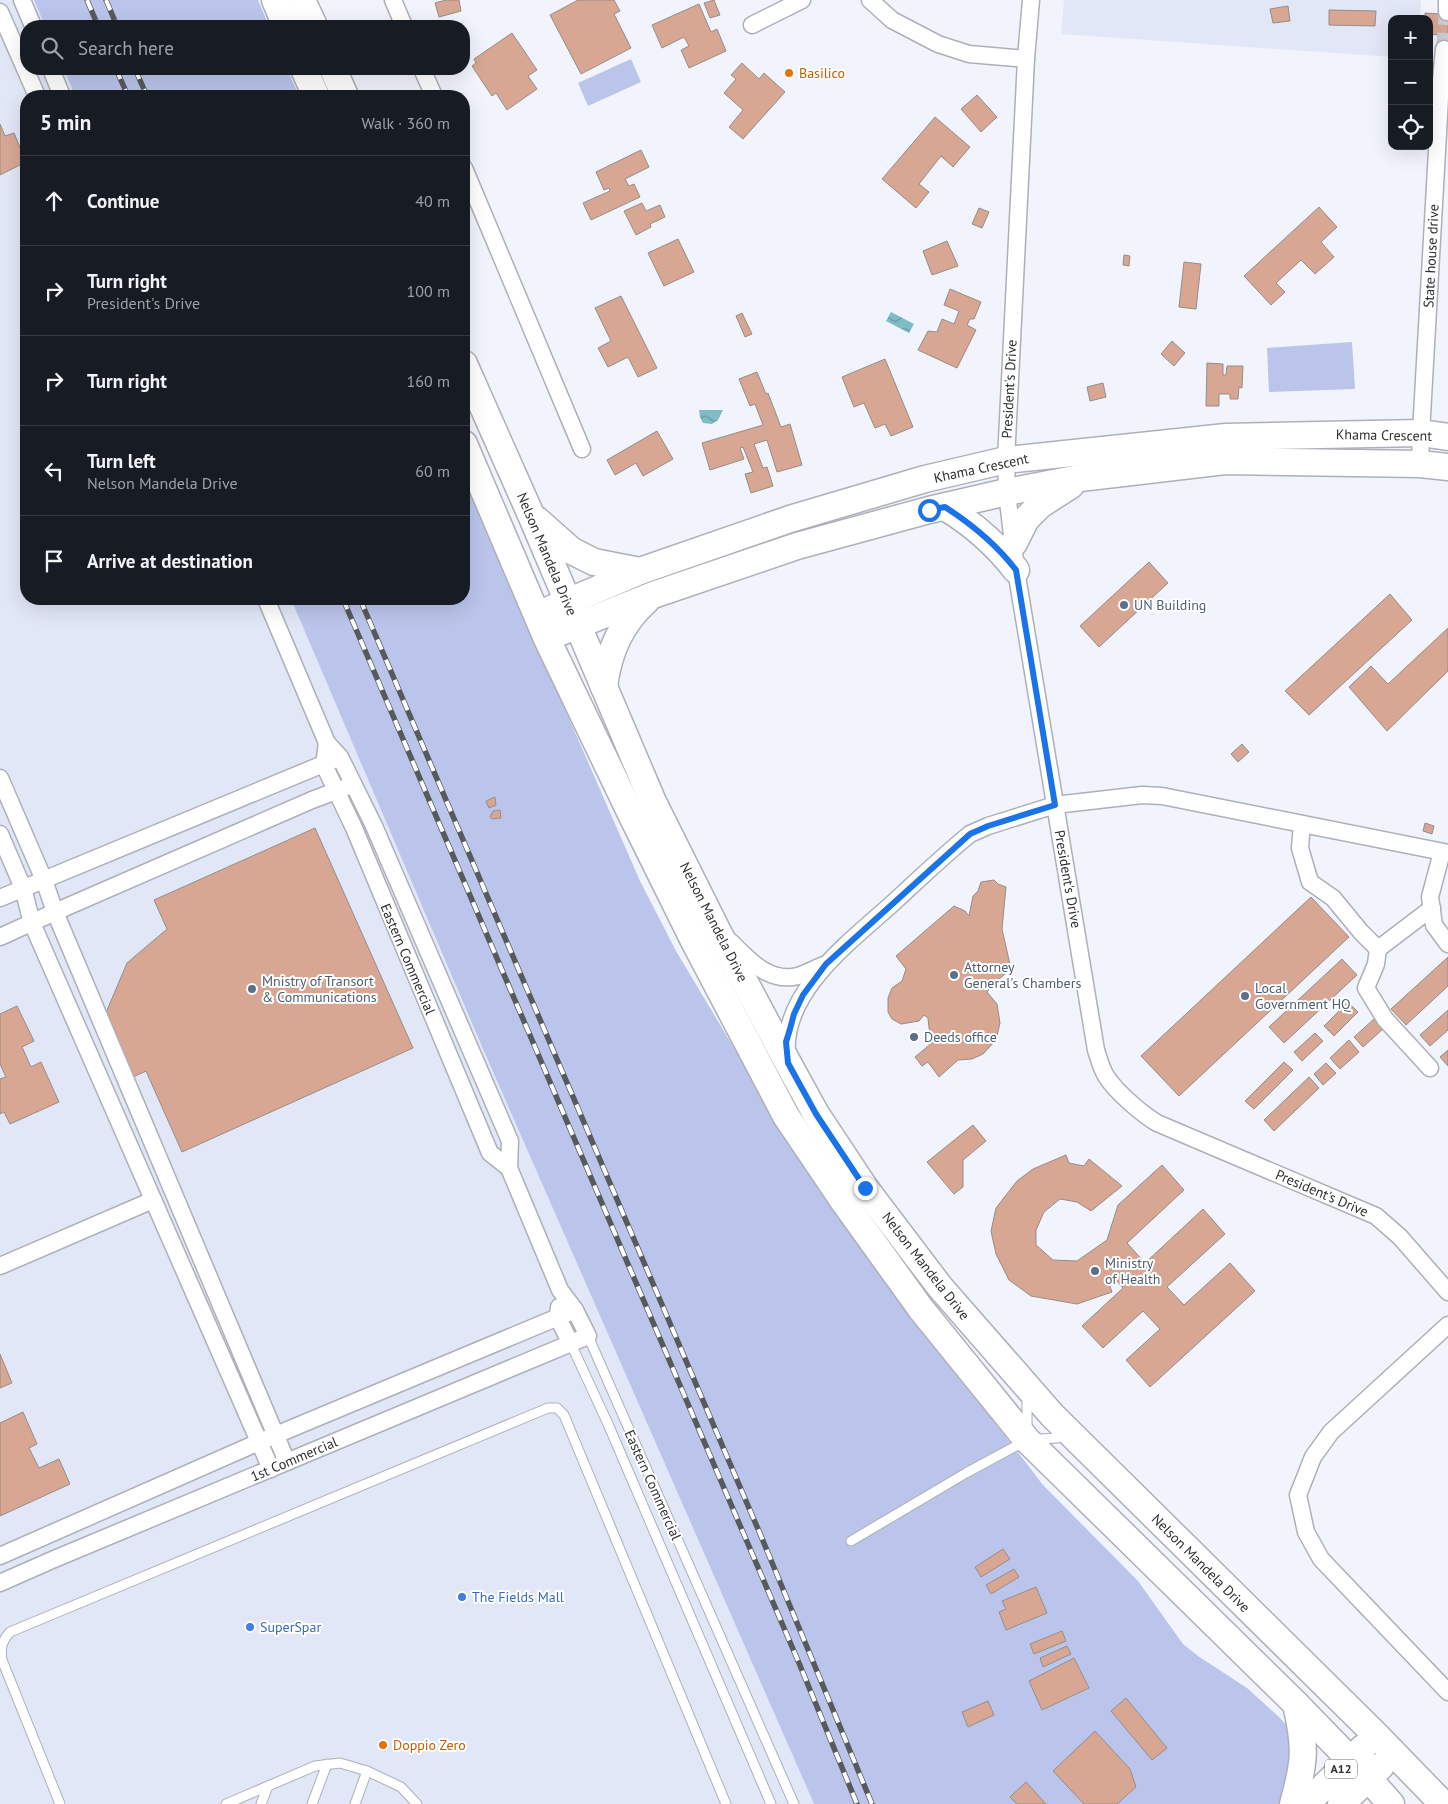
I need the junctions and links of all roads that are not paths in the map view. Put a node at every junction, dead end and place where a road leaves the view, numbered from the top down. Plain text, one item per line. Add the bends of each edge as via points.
1 (22, 0) edge
2 (275, 0) edge
3 (302, 0) edge
4 (393, 0) edge
5 (802, 0) edge
6 (870, 0) edge
7 (1031, 0) edge
8 (0, 12) edge
9 (30, 20) edge
10 (283, 20) edge
11 (311, 20) edge
12 (401, 20) edge
13 (752, 25) dead end
14 (1444, 49) dead end
15 (20, 57) edge
16 (1026, 60) junction
17 (28, 75) edge
18 (53, 75) edge
19 (307, 75) edge
20 (336, 75) edge
21 (425, 75) edge
22 (1444, 81) edge
23 (34, 90) edge
24 (60, 90) edge
25 (313, 90) edge
26 (342, 90) edge
27 (431, 90) edge
28 (470, 182) edge
29 (470, 378) edge
30 (1420, 433) junction
31 (1448, 437) edge
32 (582, 449) dead end
33 (470, 458) edge
34 (1006, 460) junction
35 (1420, 464) junction
36 (1448, 467) edge
37 (1080, 478) junction
38 (1007, 492) junction
39 (945, 507) junction
40 (531, 515) junction
41 (1014, 543) junction
42 (1016, 570) junction
43 (640, 571) junction
44 (653, 595) junction
45 (270, 605) edge
46 (572, 613) junction
47 (542, 628) junction
48 (604, 687) junction
49 (327, 743) junction
50 (340, 757) junction
51 (324, 764) junction
52 (0, 778) edge
53 (353, 784) junction
54 (336, 791) junction
55 (1055, 805) junction
56 (1302, 824) junction
57 (0, 834) edge
58 (1445, 853) edge
59 (44, 880) junction
60 (23, 888) junction
61 (0, 898) edge
62 (1432, 908) junction
63 (54, 912) junction
64 (32, 923) junction
65 (717, 930) junction
66 (0, 937) edge
67 (1448, 944) edge
68 (1378, 949) junction
69 (826, 964) junction
70 (788, 1063) junction
71 (1430, 1068) dead end
72 (509, 1168) junction
73 (153, 1200) junction
74 (0, 1266) edge
75 (560, 1290) junction
76 (1448, 1292) edge
77 (575, 1310) junction
78 (558, 1318) junction
79 (1448, 1324) edge
80 (588, 1336) junction
81 (571, 1344) junction
82 (1027, 1388) junction
83 (276, 1436) junction
84 (1073, 1437) junction
85 (1027, 1440) junction
86 (259, 1442) junction
87 (287, 1462) junction
88 (271, 1469) junction
89 (851, 1541) dead end
90 (0, 1556) edge
91 (0, 1583) edge
92 (1448, 1692) edge
93 (1296, 1704) junction
94 (1376, 1735) junction
95 (1394, 1753) junction
96 (327, 1764) junction
97 (1359, 1769) junction
98 (367, 1771) junction
99 (268, 1786) junction
100 (408, 1795) junction
101 (60, 1804) edge
102 (226, 1804) edge
103 (261, 1804) edge
104 (312, 1804) edge
105 (355, 1804) edge
106 (404, 1804) edge
107 (417, 1804) edge
108 (726, 1804) edge
109 (771, 1804) edge
110 (794, 1804) edge
111 (1293, 1804) edge
112 (1306, 1804) edge
113 (1341, 1804) edge
114 (1391, 1804) edge
115 (1443, 1804) edge

1 - 9 street
2 - 10 main road
3 - 11 main road
4 - 12 street
5 - 13 street
6 - 16 street via 892,20 938,44 969,54
7 - 16 street, President's Drive
8 - 15 street
14 - 22 street, State house drive
16 - 34 street, President's Drive
17 - 23 street
18 - 24 street
19 - 25 main road
20 - 26 main road
21 - 27 street
22 - 30 street, State house drive
28 - 32 street
29 - 40 main road, Nelson Mandela Drive
30 - 31 main road, Khama Crescent
30 - 34 main road, Khama Crescent via 1226,436
30 - 35 street, State house drive
33 - 47 main road, Nelson Mandela Drive
34 - 38 street, President's Drive
34 - 43 main road, Khama Crescent via 924,479 790,519
35 - 36 main road, Khama Crescent
35 - 37 main road, Khama Crescent via 1225,461
37 - 38 main road, Khama Crescent
37 - 41 main road via 1040,505 1026,519
38 - 39 main road, Khama Crescent
38 - 41 street, President's Drive
39 - 42 main road via 983,534
39 - 44 main road, Khama Crescent via 796,546
40 - 43 main road via 572,551 594,562
40 - 46 main road, Nelson Mandela Drive
41 - 42 street, President's Drive
42 - 55 street, President's Drive
43 - 46 main road, Khama Crescent
44 - 46 main road, Khama Crescent
44 - 48 main road via 625,623 616,639
45 - 49 street, Eastern Commercial
46 - 47 main road, Khama Crescent
46 - 48 main road, Nelson Mandela Drive
47 - 85 main road, Nelson Mandela Drive via 690,933 786,1116 920,1309
48 - 65 main road, Nelson Mandela Drive via 653,802
49 - 50 street, Eastern Commercial
49 - 51 street
50 - 51 street
50 - 53 street, Eastern Commercial
51 - 54 street, Eastern Commercial
51 - 59 street
52 - 59 street
53 - 54 street
53 - 72 street, Eastern Commercial via 510,1141
54 - 63 street
54 - 72 street, Eastern Commercial via 490,1153
55 - 56 street via 1142,795 1162,796
55 - 69 street via 970,834
55 - 76 street, President's Drive via 1096,1050 1107,1078 1140,1112 1157,1123 1376,1216 1400,1237
56 - 58 street
56 - 68 street via 1300,848 1310,882 1333,898
57 - 60 street
58 - 62 street via 1430,897
59 - 60 street
59 - 63 street
60 - 61 street
60 - 64 street
62 - 67 street via 1434,925
62 - 68 street
63 - 64 street
63 - 83 street
64 - 66 street
64 - 73 street
65 - 69 street via 766,973 777,977 798,976
65 - 70 main road, Nelson Mandela Drive
68 - 71 street via 1366,988 1385,1019
69 - 70 street via 803,995 794,1014 786,1042
70 - 82 main road, Nelson Mandela Drive via 816,1114 865,1188 940,1287
72 - 75 street, Eastern Commercial
73 - 74 street
73 - 86 street
75 - 77 street, Eastern Commercial
75 - 78 street
77 - 78 street, 1st Commercial
77 - 80 street, Eastern Commercial
78 - 81 street
78 - 83 street, 1st Commercial
79 - 92 street via 1331,1432 1313,1457 1298,1495 1306,1532 1321,1559
80 - 81 street, 1st Commercial
80 - 110 lane, Eastern Commercial
81 - 87 street, 1st Commercial
81 - 109 lane
82 - 84 main road, Nelson Mandela Drive
82 - 85 lane
83 - 86 street, 1st Commercial
83 - 87 street
84 - 85 lane
84 - 94 main road, Nelson Mandela Drive
85 - 89 lane
85 - 93 main road, Nelson Mandela Drive
86 - 88 street
86 - 90 street, 1st Commercial
87 - 88 street, 1st Commercial
88 - 91 street, 1st Commercial
93 - 97 main road, Nelson Mandela Drive
93 - 111 main road via 1304,1754
94 - 95 main road, Nelson Mandela Drive
94 - 97 main road, A12
95 - 97 main road, A12
95 - 115 main road, Nelson Mandela Drive
96 - 98 lane via 340,1763
96 - 99 lane
96 - 104 lane
97 - 112 main road, A12
97 - 113 main road, A12
97 - 114 main road, Nelson Mandela Drive
98 - 100 lane via 401,1787
98 - 105 lane
99 - 102 lane
99 - 103 lane
100 - 106 lane
100 - 107 lane
101 - 108 lane via 2,1660 0,1651 10,1632 548,1408 557,1408 564,1415

